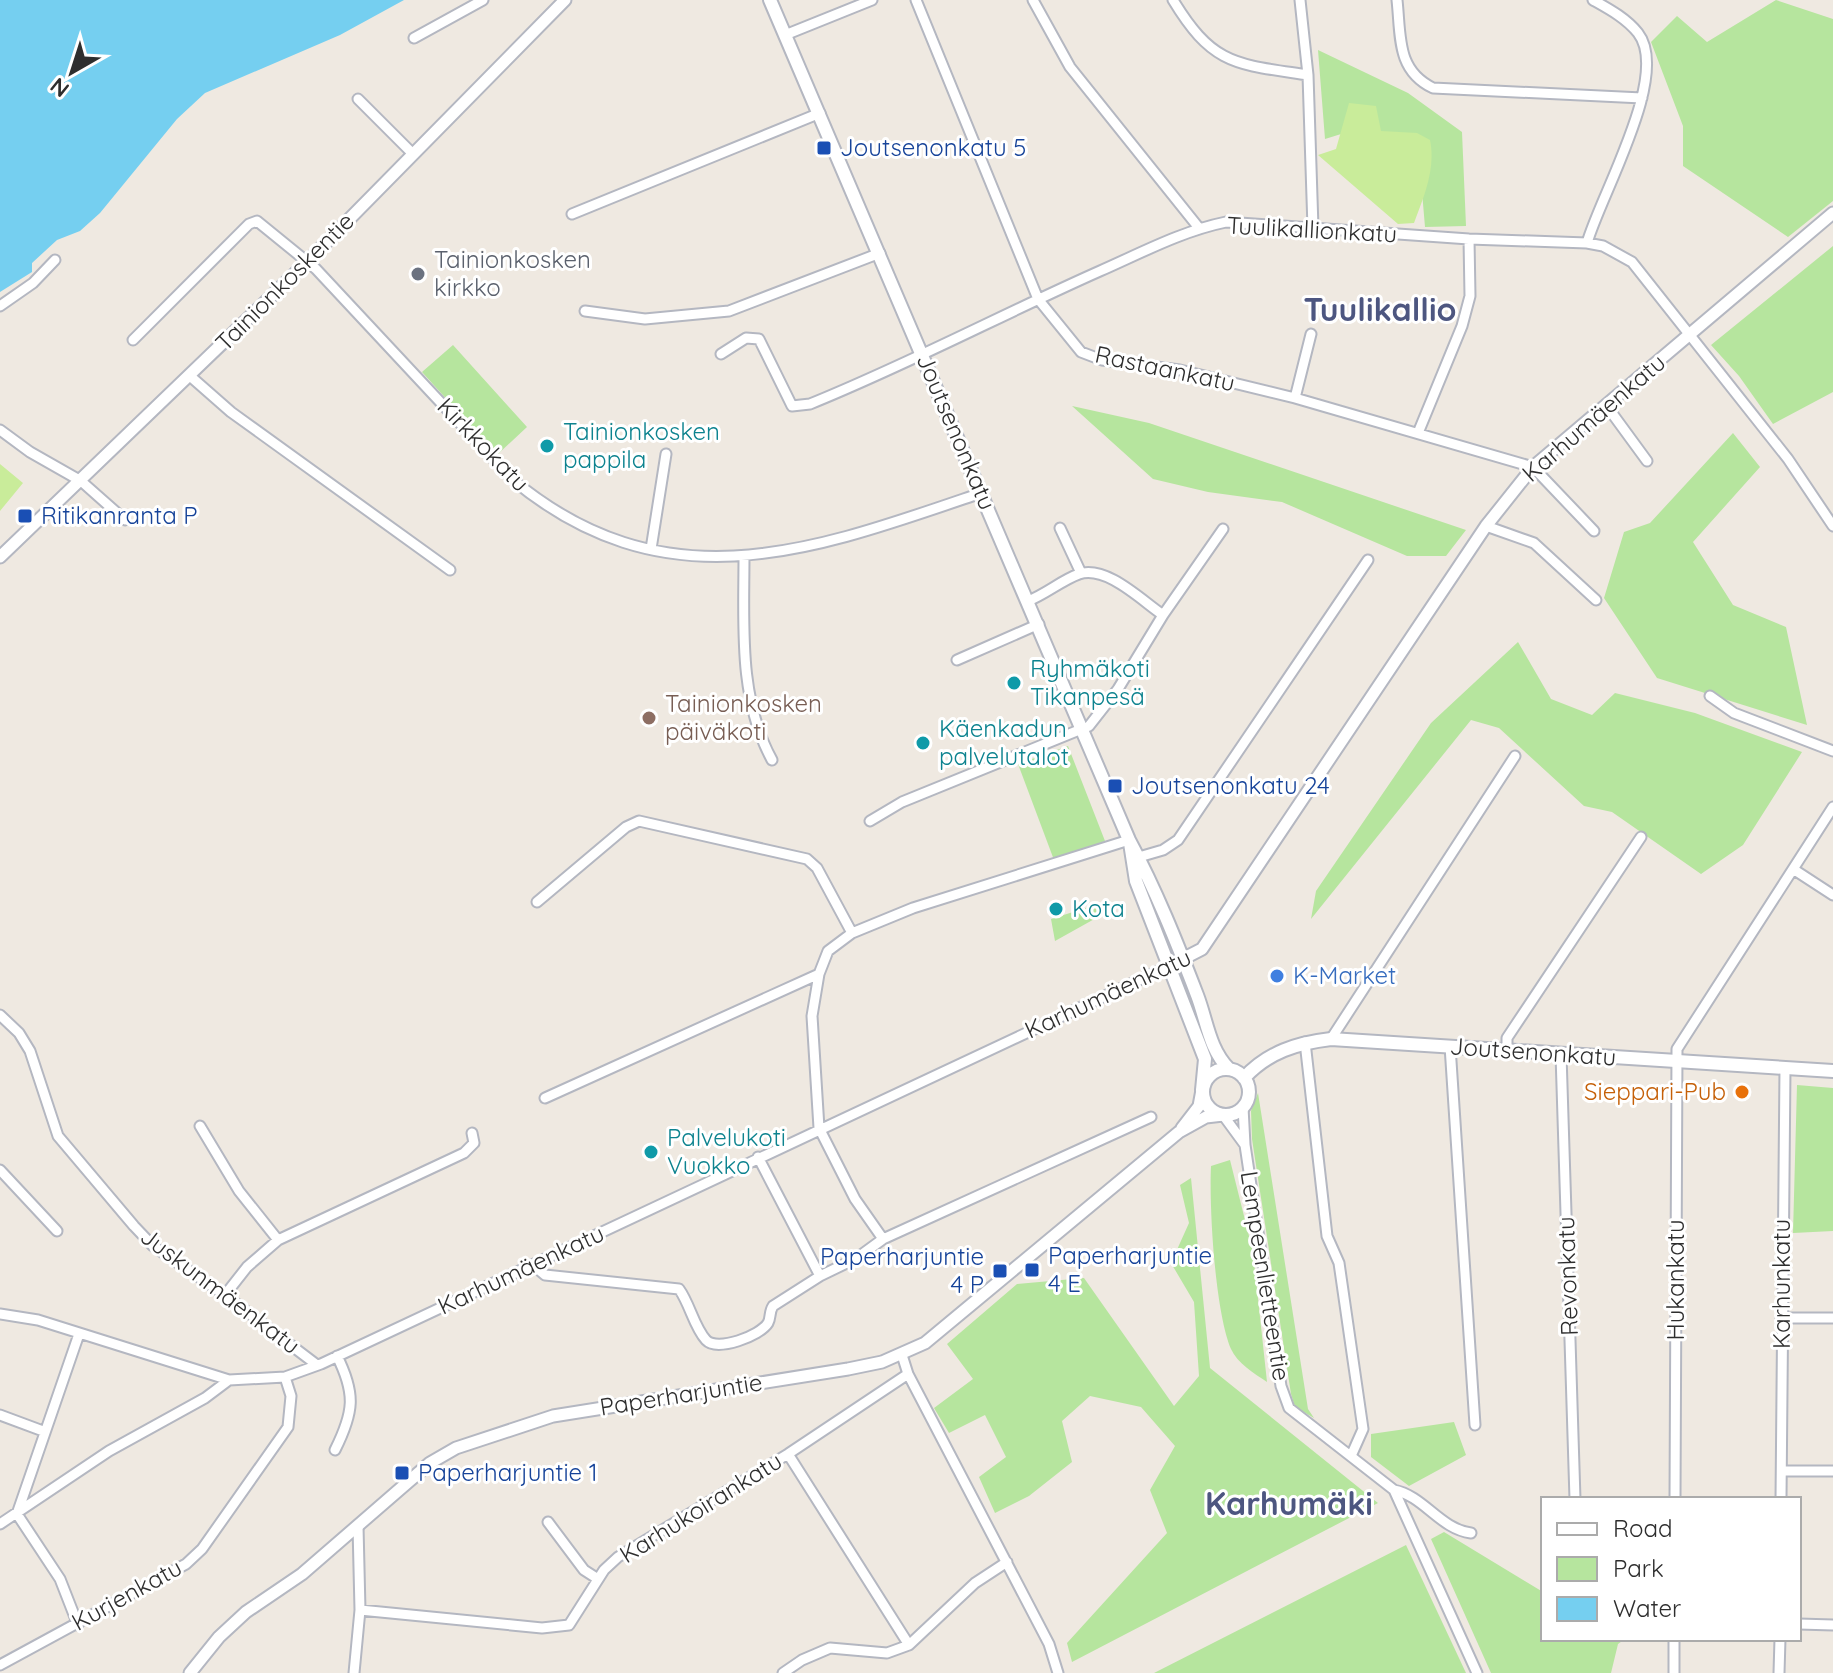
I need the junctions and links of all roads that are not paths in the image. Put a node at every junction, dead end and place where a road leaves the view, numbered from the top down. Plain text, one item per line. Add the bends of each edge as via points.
1 (483, 0) edge
2 (565, 0) edge
3 (770, 0) edge
4 (776, 0) edge
5 (872, 0) edge
6 (916, 0) edge
7 (1033, 0) edge
8 (1173, 0) edge
9 (1300, 0) edge
10 (1397, 0) edge
11 (1593, 0) edge
12 (782, 30) junction
13 (414, 38) dead end
14 (1308, 75) junction
15 (1642, 98) junction
16 (358, 99) dead end
17 (820, 113) junction
18 (413, 154) junction
19 (1833, 213) edge
20 (572, 214) dead end
21 (1199, 228) junction
22 (1313, 228) junction
23 (1469, 239) junction
24 (1587, 243) junction
25 (880, 253) junction
26 (55, 260) dead end
27 (308, 261) junction
28 (1038, 299) junction
29 (0, 306) edge
30 (585, 311) dead end
31 (1690, 333) junction
32 (1311, 334) dead end
33 (133, 340) dead end
34 (721, 354) dead end
35 (924, 356) junction
36 (190, 376) junction
37 (1295, 398) junction
38 (1606, 405) junction
39 (0, 430) edge
40 (1418, 433) junction
41 (666, 454) dead end
42 (1647, 461) dead end
43 (1533, 467) junction
44 (81, 481) junction
45 (981, 493) junction
46 (125, 520) dead end
47 (1486, 526) junction
48 (1833, 526) edge
49 (1060, 528) dead end
50 (1223, 529) dead end
51 (1594, 531) dead end
52 (651, 549) junction
53 (744, 556) junction
54 (0, 557) edge
55 (1368, 560) dead end
56 (450, 570) dead end
57 (1081, 573) junction
58 (1596, 600) dead end
59 (1028, 601) junction
60 (1163, 615) junction
61 (1039, 624) junction
62 (957, 660) dead end
63 (1710, 696) dead end
64 (1083, 731) junction
65 (1833, 751) edge
66 (1515, 756) dead end
67 (772, 760) dead end
68 (1833, 807) edge
69 (870, 821) dead end
70 (1641, 837) dead end
71 (1129, 840) junction
72 (1134, 858) junction
73 (1793, 869) junction
74 (1833, 895) edge
75 (537, 902) dead end
76 (852, 933) junction
77 (1182, 961) junction
78 (1169, 966) junction
79 (819, 974) junction
80 (0, 1015) edge
81 (1331, 1039) junction
82 (1305, 1042) junction
83 (1450, 1046) junction
84 (1507, 1050) junction
85 (1561, 1054) junction
86 (1674, 1060) junction
87 (1785, 1068) junction
88 (1229, 1069) junction
89 (1833, 1071) edge
90 (1244, 1078) junction
91 (1202, 1090) junction
92 (545, 1098) dead end
93 (1243, 1107) junction
94 (1223, 1115) junction
95 (1151, 1117) dead end
96 (200, 1126) dead end
97 (819, 1128) junction
98 (1179, 1132) junction
99 (472, 1133) dead end
100 (1245, 1145) junction
101 (758, 1157) junction
102 (0, 1170) edge
103 (57, 1231) dead end
104 (883, 1239) junction
105 (278, 1240) junction
106 (533, 1265) junction
107 (820, 1276) junction
108 (225, 1295) junction
109 (0, 1314) edge
110 (1781, 1318) junction
111 (1833, 1318) edge
112 (79, 1334) junction
113 (902, 1355) junction
114 (337, 1356) junction
115 (317, 1365) junction
116 (908, 1374) junction
117 (285, 1377) junction
118 (229, 1380) junction
119 (0, 1415) edge
120 (1475, 1425) dead end
121 (43, 1431) junction
122 (335, 1450) dead end
123 (788, 1454) junction
124 (1351, 1456) junction
125 (1782, 1471) junction
126 (1833, 1471) edge
127 (1394, 1490) junction
128 (1575, 1497) edge
129 (1675, 1497) edge
130 (1781, 1497) edge
131 (17, 1514) junction
132 (548, 1522) dead end
133 (0, 1524) edge
134 (358, 1526) junction
135 (1471, 1533) dead end
136 (1007, 1562) junction
137 (598, 1579) junction
138 (360, 1610) junction
139 (1801, 1624) edge
140 (78, 1625) junction
141 (1833, 1625) edge
142 (1674, 1641) edge
143 (1780, 1641) edge
144 (909, 1645) junction
145 (0, 1665) edge
146 (190, 1673) edge
147 (354, 1673) edge
148 (783, 1673) edge
149 (1058, 1673) edge
150 (1477, 1673) edge
151 (1674, 1673) edge
152 (1779, 1673) edge

1 - 13 street
2 - 18 street, Tainionkoskentie
3 - 12 main road, Joutsenonkatu
4 - 12 main road, Joutsenonkatu
5 - 12 street
6 - 28 street, Rastaankatu
7 - 21 street via 1078,77
8 - 14 street via 1193,33 1212,51 1243,65
9 - 14 street
10 - 15 street via 1406,65 1416,80 1433,88
11 - 15 street via 1639,34 1646,51
12 - 17 main road, Joutsenonkatu
14 - 22 street
15 - 24 street via 1637,123
16 - 18 street
17 - 20 street
17 - 25 main road, Joutsenonkatu
18 - 27 street, Tainionkoskentie
19 - 31 street, Karhumäenkatu
21 - 22 street, Tuulikallionkatu via 1226,222
21 - 28 street, Tuulikallionkatu
22 - 23 street, Tuulikallionkatu
23 - 24 street, Tuulikallionkatu
23 - 40 street via 1470,296
24 - 31 street, Tuulikallionkatu via 1632,262
25 - 30 street via 729,311 645,319
25 - 35 main road, Joutsenonkatu
26 - 29 street
27 - 33 street, Kirkkokatu via 264,223 249,224
27 - 36 street, Tainionkoskentie
27 - 52 street, Kirkkokatu via 538,501 588,529
28 - 35 street, Tuulikallionkatu
28 - 37 street, Rastaankatu via 1081,352
31 - 38 street, Karhumäenkatu
31 - 48 street, Tuulikallionkatu
32 - 37 street
34 - 35 street, Tuulikallionkatu via 746,338 759,339 792,406 810,404
35 - 45 main road, Joutsenonkatu
36 - 44 street, Tainionkoskentie
36 - 56 street via 231,412
37 - 40 street, Rastaankatu
38 - 42 street
38 - 43 street, Karhumäenkatu
39 - 44 street
40 - 43 street, Rastaankatu
41 - 52 street
43 - 47 street, Karhumäenkatu
43 - 51 street
44 - 46 street
44 - 54 street, Tainionkoskentie
45 - 53 street, Kirkkokatu via 821,545
45 - 59 main road, Joutsenonkatu
47 - 58 street via 1534,543
47 - 77 street, Karhumäenkatu via 1227,915 1202,949
49 - 57 street
50 - 60 street
52 - 53 street, Kirkkokatu
53 - 67 street via 749,701
55 - 72 street via 1178,840
57 - 59 street
57 - 60 street via 1112,580
59 - 61 main road, Joutsenonkatu
60 - 64 street via 1118,689
61 - 62 street
61 - 64 main road, Joutsenonkatu
63 - 65 street via 1734,713
64 - 69 street via 902,802
64 - 71 main road, Joutsenonkatu
66 - 81 street
68 - 73 street
70 - 84 street via 1507,1038
71 - 72 main road, Joutsenonkatu
71 - 76 street via 913,908
72 - 77 main road, Joutsenonkatu
72 - 78 main road, Joutsenonkatu
73 - 74 street
73 - 86 street
75 - 76 street via 639,821 807,859
76 - 79 street via 828,951
77 - 78 street, Karhumäenkatu
77 - 88 main road, Joutsenonkatu via 1217,1057
78 - 91 main road, Joutsenonkatu via 1205,1059
78 - 97 street, Karhumäenkatu
79 - 92 street
79 - 97 street via 812,1016
80 - 108 street, Juskunmäenkatu via 30,1051 58,1136 153,1246
81 - 82 main road, Joutsenonkatu
81 - 83 main road, Joutsenonkatu
82 - 90 main road, Joutsenonkatu via 1272,1055
82 - 124 street via 1327,1236 1339,1263 1363,1429
83 - 84 main road, Joutsenonkatu
83 - 120 street
84 - 85 main road, Joutsenonkatu
85 - 86 main road, Joutsenonkatu
85 - 128 street, Revonkatu
86 - 87 main road, Joutsenonkatu
86 - 129 street, Hukankatu
87 - 89 main road, Joutsenonkatu
87 - 110 street, Karhunkatu
88 - 90 main road
88 - 91 main road via 1213,1072
90 - 93 main road via 1249,1091
91 - 94 main road via 1207,1105
91 - 98 street, Paperharjuntie via 1199,1106
93 - 94 main road
93 - 100 street, Lempeenlietteentie
94 - 98 street, Paperharjuntie via 1206,1117
94 - 100 street, Lempeenlietteentie
95 - 104 street
96 - 105 street via 239,1191
97 - 101 street, Karhumäenkatu
97 - 104 street via 855,1199
98 - 113 street, Paperharjuntie via 925,1343
99 - 105 street via 474,1143 464,1153
100 - 124 street, Lempeenlietteentie via 1281,1386 1289,1408
101 - 106 street, Karhumäenkatu
101 - 107 street
102 - 103 street
104 - 107 street
105 - 108 street
106 - 107 street via 545,1275 679,1289 704,1339 726,1346 763,1328 773,1306
106 - 114 street, Karhumäenkatu
108 - 115 street, Juskunmäenkatu
109 - 112 street
110 - 111 street
110 - 125 street, Karhunkatu
112 - 118 street
112 - 121 street
113 - 116 street
113 - 134 street, Paperharjuntie via 848,1369 553,1416 501,1432 430,1463
114 - 115 street, Karhumäenkatu
114 - 122 street via 351,1385 351,1409
115 - 117 street, Karhumäenkatu
116 - 123 street, Karhukoirankatu
116 - 136 street
117 - 118 street, Karhumäenkatu
117 - 140 street, Kurjenkatu via 291,1396 288,1427 202,1549 186,1564
118 - 131 street via 109,1451
119 - 121 street
121 - 131 street
123 - 137 street, Karhukoirankatu via 618,1557
123 - 144 street
124 - 127 street, Lempeenlietteentie
125 - 126 street
125 - 130 street, Karhunkatu
127 - 135 street via 1406,1492 1447,1524
127 - 150 street, Lempeenlietteentie
131 - 133 street
131 - 140 street via 60,1579
132 - 137 street via 584,1570
134 - 138 street
134 - 146 street, Paperharjuntie via 246,1612
136 - 144 street via 975,1583
136 - 149 street
137 - 138 street, Karhukoirankatu via 569,1625 542,1628
138 - 147 street
139 - 141 street
140 - 145 street, Kurjenkatu
142 - 151 street
143 - 152 street
144 - 148 street via 887,1653 830,1648

